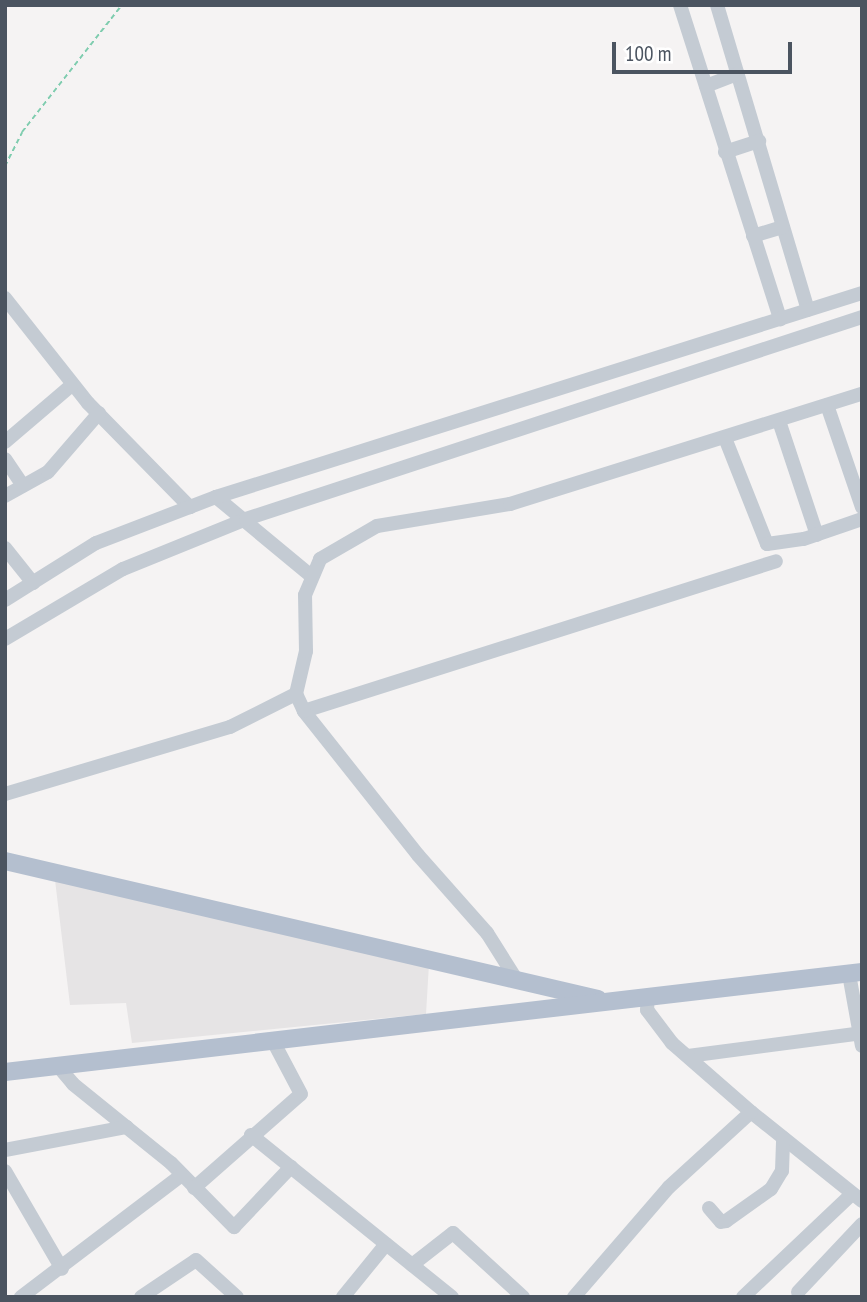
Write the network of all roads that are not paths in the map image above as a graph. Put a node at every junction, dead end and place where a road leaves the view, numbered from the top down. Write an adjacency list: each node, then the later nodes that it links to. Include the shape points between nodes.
1 (681, 5): 4 (street)
2 (717, 5): 3 (street)
3 (738, 74): 4 (street); 5 (street)
4 (706, 86): 6 (street)
5 (759, 141): 6 (street); 7 (street)
6 (725, 152): 8 (street)
7 (783, 227): 8 (street); 11 (street)
8 (753, 236): 13 (street)
9 (862, 293): 11 (street)
10 (5, 298): 17 (street)
11 (812, 309): 13 (street); 14 (street)
12 (862, 317): 14 (street)
13 (782, 318): 15 (street); 16 (street)
14 (822, 330): 15 (street)
15 (790, 341): 18 (street)
16 (637, 364): 18 (street); 28 (street)
17 (73, 384): 21 (street); 24 (street)
18 (642, 389): 31 (street)
19 (862, 394): 20 (street)
20 (827, 405): 22 (street); 29 (street)
21 (99, 414): 26 (street, via 48,472); 30 (street)
22 (779, 421): 23 (street); 33 (street)
23 (726, 438): 33 (street, via 768,544); 36 (street, via 510,504 377,526 320,559)
24 (5, 442)
25 (5, 459): 26 (street)
26 (23, 486): 27 (street)
27 (5, 496)
28 (216, 497): 30 (street); 31 (street)
29 (862, 506)
30 (190, 507): 37 (street, via 96,543)
31 (246, 519): 36 (street); 39 (street, via 123,569)
32 (862, 519): 33 (street)
33 (817, 535)
34 (5, 548): 37 (street)
35 (776, 561): 41 (street)
36 (311, 576): 40 (street, via 305,595 306,650)
37 (33, 583): 38 (street)
38 (5, 600)
39 (5, 639)
40 (296, 694): 41 (street); 42 (street, via 230,727)
41 (304, 711): 45 (street, via 418,855 487,933)
42 (5, 794)
43 (5, 861): 45 (main road)
44 (855, 973): 46 (main road); 48 (street)
45 (516, 979): 47 (main road)
46 (648, 997): 47 (main road); 50 (street, via 647,1010)
47 (608, 1002): 49 (main road)
48 (861, 1037): 50 (street)
49 (273, 1041): 51 (main road); 55 (street, via 302,1094)
50 (688, 1056): 53 (street)
51 (58, 1066): 52 (main road); 54 (street)
52 (5, 1072)
53 (751, 1112): 56 (street); 76 (street, via 669,1187)
54 (127, 1127): 57 (street); 60 (street)
55 (251, 1135): 58 (street); 61 (street)
56 (783, 1138): 62 (street); 63 (street, via 782,1171 771,1189 726,1221 721,1222)
57 (5, 1150)
58 (291, 1167): 61 (street, via 234,1227); 65 (street)
59 (5, 1171): 67 (street)
60 (182, 1175): 61 (street); 67 (street)
61 (194, 1188)
62 (857, 1198): 77 (street)
63 (709, 1208)
64 (862, 1224): 69 (street)
65 (386, 1244): 66 (street); 73 (street)
66 (412, 1265): 74 (street); 75 (street, via 453,1233)
67 (62, 1269): 70 (street)
68 (159, 1292): 71 (street); 72 (street, via 196,1260)
69 (798, 1292)
70 (29, 1295)
71 (141, 1297)
72 (237, 1297)
73 (343, 1297)
74 (452, 1297)
75 (523, 1297)
76 (574, 1297)
77 (743, 1297)

